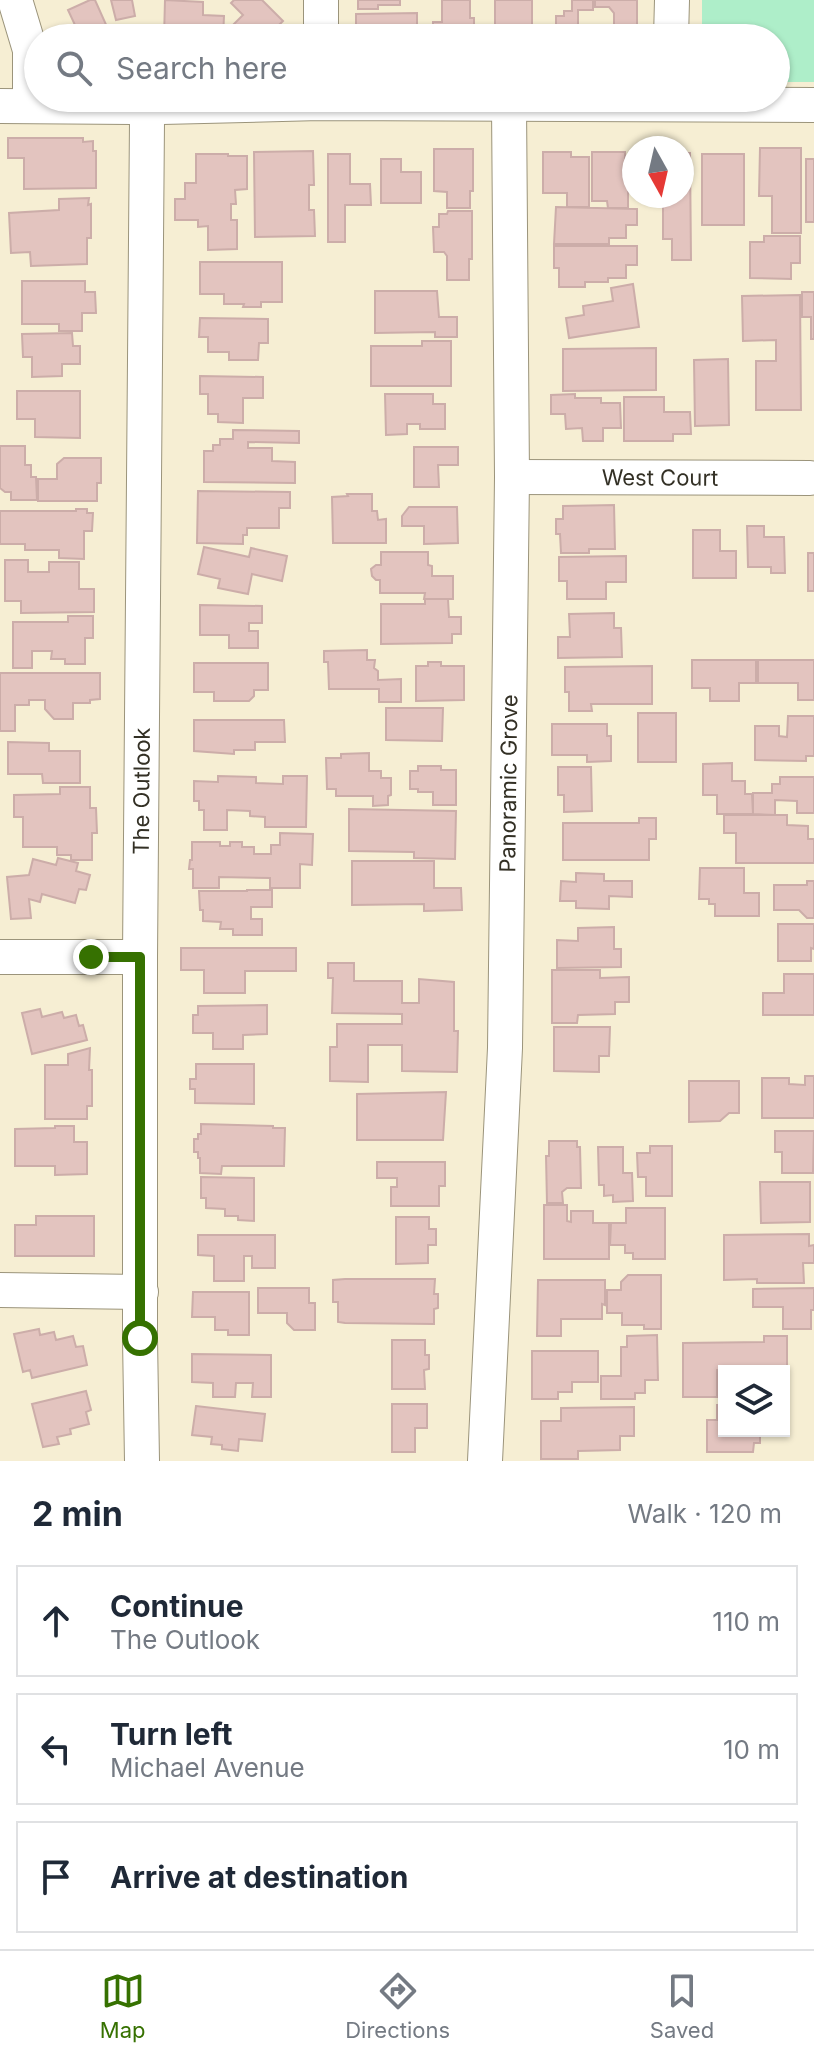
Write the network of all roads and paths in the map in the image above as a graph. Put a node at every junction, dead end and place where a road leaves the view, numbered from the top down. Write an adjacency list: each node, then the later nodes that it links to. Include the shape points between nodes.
1 (15, 0): 6 (street)
2 (321, 0): 4 (street)
3 (672, 0): 5 (street)
4 (321, 24)
5 (671, 24)
6 (24, 30)
7 (24, 72): 10 (street)
8 (790, 104): 9 (street)
9 (814, 105)
10 (15, 106)
11 (147, 112): 16 (street, The Outlook)
12 (509, 112): 13 (street, Panoramic Grove)
13 (512, 477): 14 (street, West Court); 20 (street, Panoramic Grove, via 505,1048)
14 (810, 478)
15 (0, 957): 16 (street)
16 (140, 957): 18 (street, The Outlook)
17 (0, 1290): 18 (street)
18 (141, 1292): 19 (street, The Outlook)
19 (142, 1461)
20 (485, 1461)

